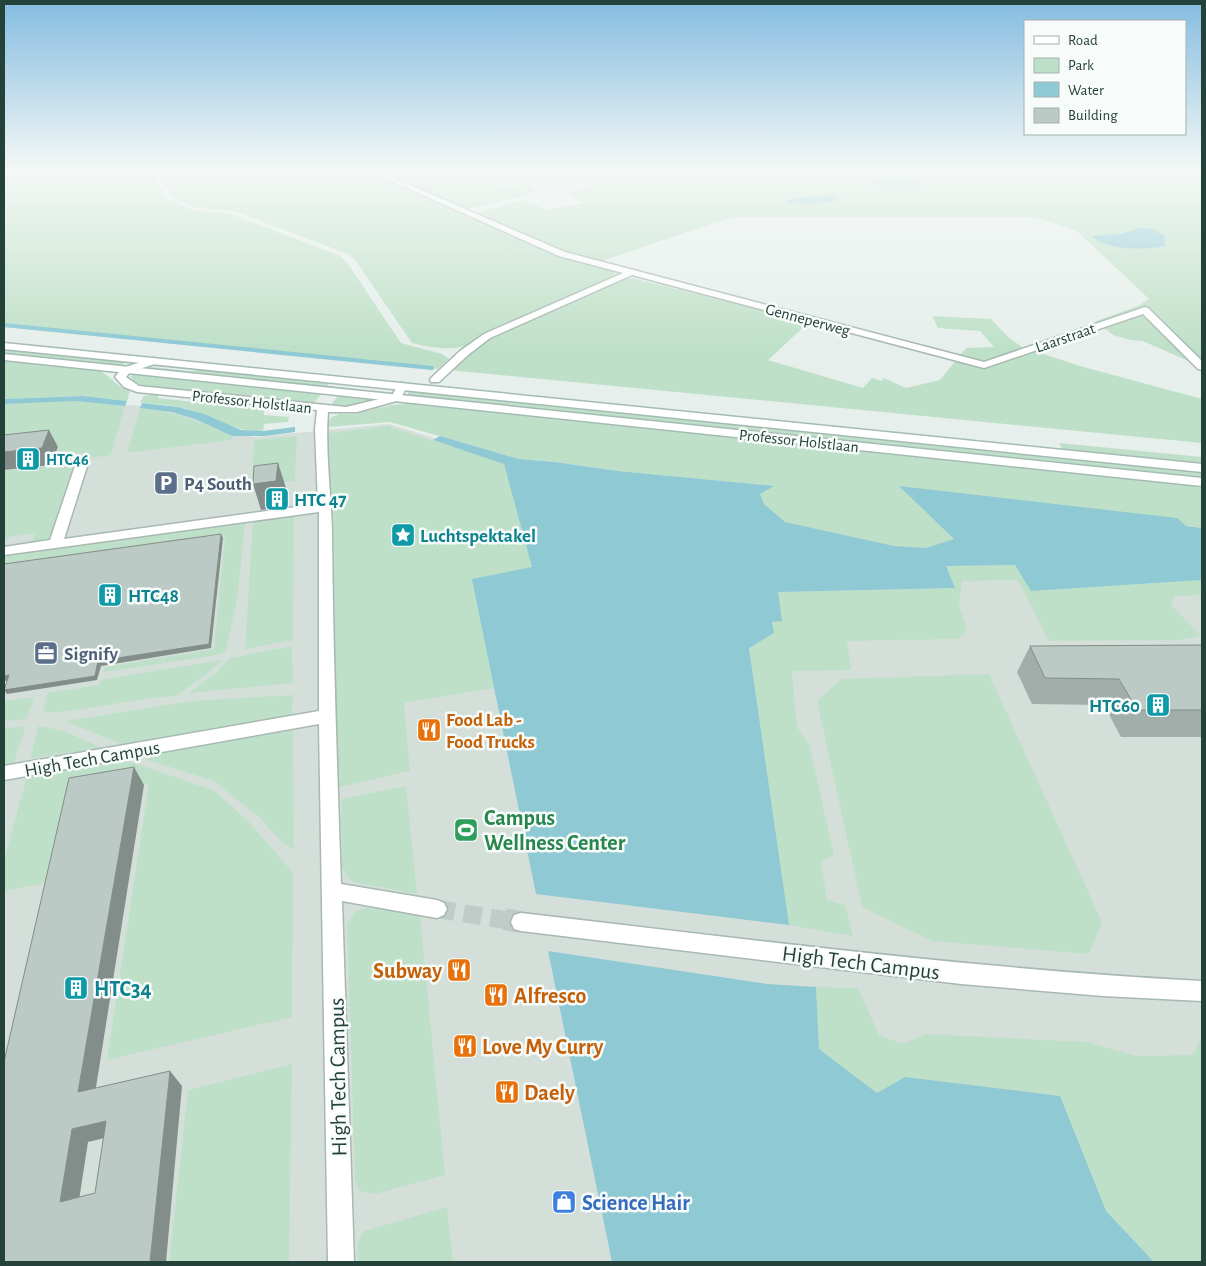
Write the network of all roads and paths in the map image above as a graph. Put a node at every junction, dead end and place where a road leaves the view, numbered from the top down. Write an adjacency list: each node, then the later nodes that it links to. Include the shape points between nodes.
1 (505, 229): 2 (street, Genneperweg, via 562,254)
2 (630, 273): 6 (street, Genneperweg); 9 (street, via 487,336)
3 (4, 346): 5 (street, Professor Holstlaan)
4 (4, 358): 8 (street, Professor Holstlaan)
5 (154, 361): 8 (street, Professor Holstlaan); 10 (street, Professor Holstlaan)
6 (987, 364): 7 (street, Laarstraat, via 1144,310)
7 (1202, 367)
8 (126, 370): 10 (street, Professor Holstlaan); 11 (street, Professor Holstlaan, via 120,377 137,388)
9 (435, 380)
10 (399, 392): 11 (street, Professor Holstlaan, via 357,409); 13 (street, Professor Holstlaan); 14 (street, Professor Holstlaan)
11 (323, 409): 15 (street, High Tech Campus)
12 (83, 460): 16 (street)
13 (1202, 468)
14 (1202, 482)
15 (325, 507): 16 (street); 18 (street, High Tech Campus)
16 (56, 544): 17 (street)
17 (4, 551)
18 (328, 716): 19 (street, High Tech Campus); 20 (street, High Tech Campus)
19 (4, 773)
20 (332, 891): 21 (street); 24 (street, High Tech Campus)
21 (438, 909)
22 (521, 922): 23 (street, High Tech Campus, via 961,974)
23 (1202, 992)
24 (341, 1262)

